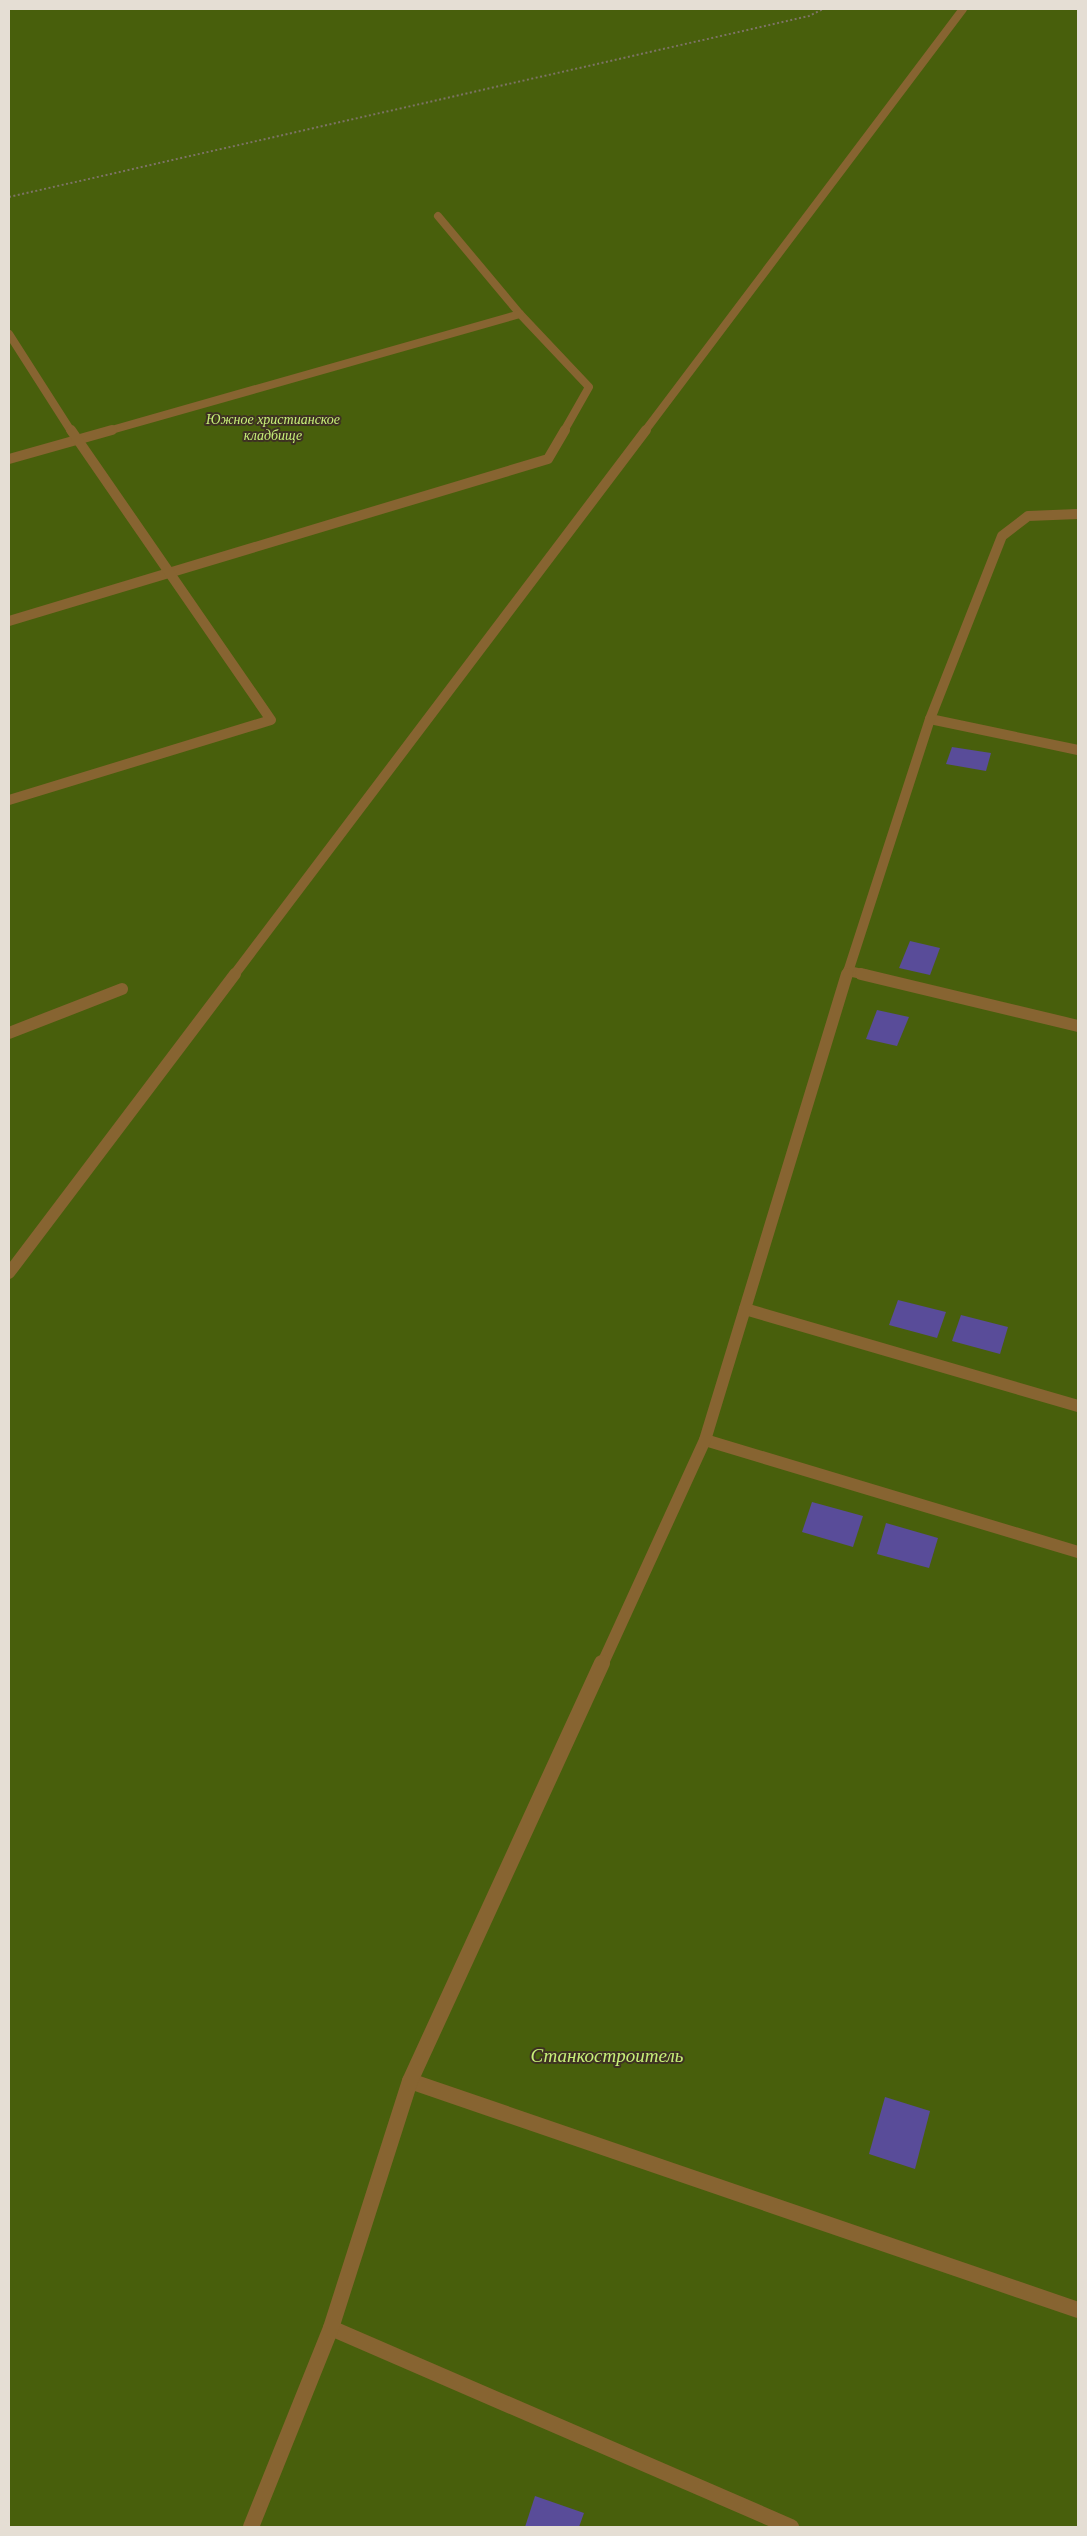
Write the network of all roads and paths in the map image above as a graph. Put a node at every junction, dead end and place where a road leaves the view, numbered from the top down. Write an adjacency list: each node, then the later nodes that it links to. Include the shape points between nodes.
1 (824, 9): 3 (path, via 809,16)
2 (963, 9): 19 (lane)
3 (9, 197)
4 (438, 216): 5 (lane)
5 (520, 314): 7 (lane); 10 (lane, via 589,387 548,460)
6 (9, 334): 7 (lane)
7 (78, 440): 8 (lane); 10 (lane)
8 (9, 459)
9 (1078, 514): 12 (lane, via 1028,516 1002,536)
10 (170, 572): 11 (lane); 14 (lane, via 271,720)
11 (9, 621)
12 (930, 719): 13 (lane); 15 (lane)
13 (1078, 750)
14 (9, 800)
15 (848, 971): 17 (lane); 20 (lane)
16 (122, 989): 18 (lane)
17 (1078, 1026)
18 (9, 1033)
19 (9, 1273)
20 (745, 1309): 21 (lane); 22 (lane)
21 (1078, 1406)
22 (705, 1440): 23 (lane); 24 (lane)
23 (1078, 1552)
24 (410, 2081): 25 (lane); 26 (lane)
25 (1078, 2310)
26 (330, 2328): 27 (lane); 28 (lane)
27 (251, 2527)
28 (791, 2527)

